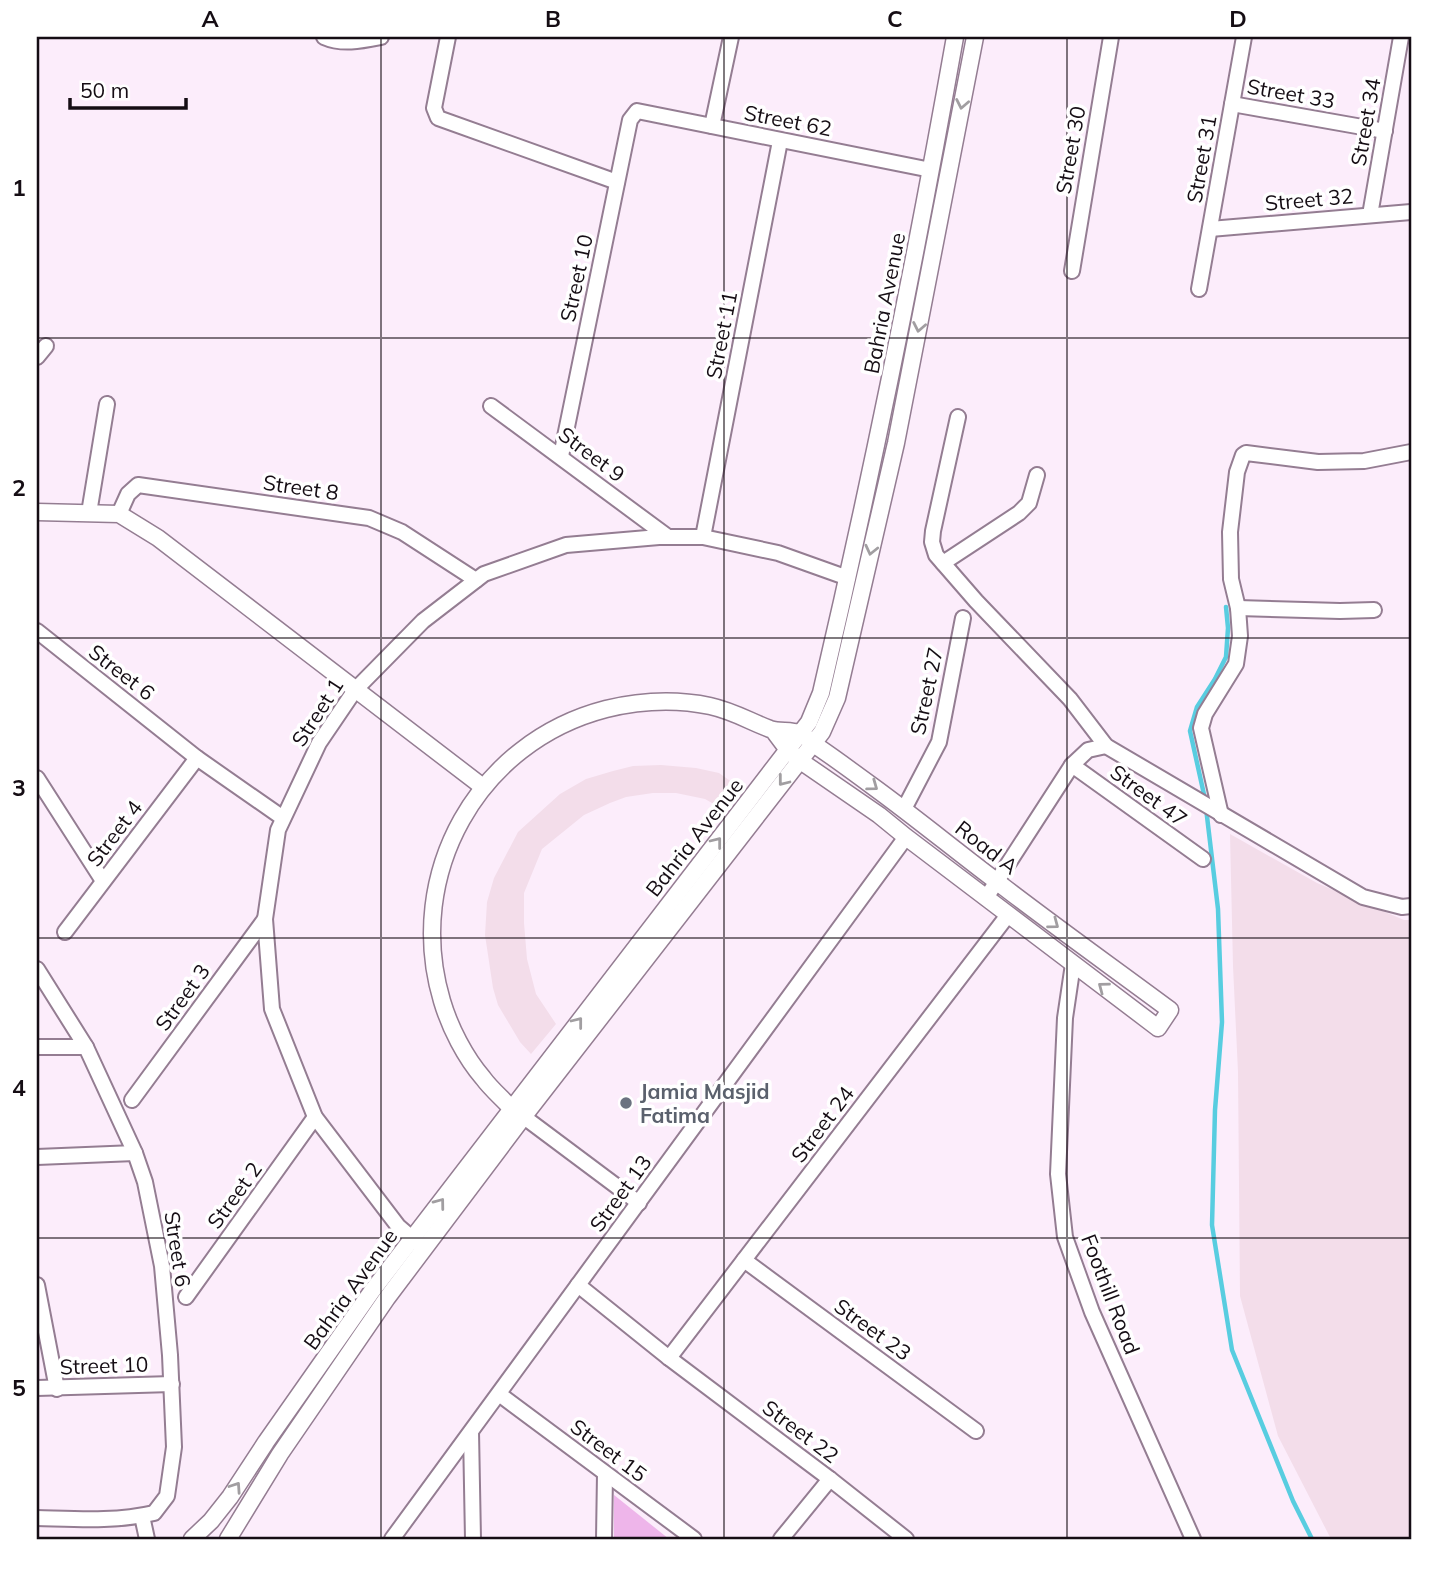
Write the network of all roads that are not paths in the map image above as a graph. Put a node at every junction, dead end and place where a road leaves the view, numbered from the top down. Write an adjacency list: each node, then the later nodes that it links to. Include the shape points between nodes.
1 (324, 37): 2 (street, via 357,42)
2 (381, 37)
3 (448, 37): 16 (street, via 434,108 438,118)
4 (731, 37): 12 (street)
5 (952, 37): 15 (street, Bahria Avenue)
6 (975, 37): 42 (street, Bahria Avenue, one-way to 42, via 896,443 837,698 822,732)
7 (1111, 37): 20 (street, Street 30)
8 (1244, 37): 10 (street, Street 31)
9 (1401, 37): 13 (street, Street 34)
10 (1232, 104): 13 (street, Street 33); 19 (street, Street 31)
11 (637, 111): 12 (street, Street 62); 16 (street, Street 10, via 630,120)
12 (712, 126): 14 (street, Street 62)
13 (1385, 131): 18 (street, Street 34)
14 (780, 141): 15 (street, Street 62); 32 (street, Street 11)
15 (931, 170): 34 (street, Bahria Avenue)
16 (617, 182): 26 (street, Street 10)
17 (1411, 212): 18 (street, Street 32)
18 (1370, 215): 19 (street, Street 32)
19 (1210, 229): 21 (street, Street 31)
20 (1072, 271)
21 (1199, 289)
22 (107, 404): 29 (street)
23 (491, 406): 26 (street, Street 9)
24 (958, 417): 33 (street, via 933,531 936,555)
25 (1411, 453): 36 (street, via 1318,462 1243,455 1230,531 1231,579)
26 (561, 456): 31 (street, Street 9)
27 (1037, 475): 33 (street, via 1028,503 1019,513)
28 (37, 512): 29 (street)
29 (89, 513): 30 (street)
30 (120, 514): 35 (street, Street 8, via 128,494 138,485 369,518 402,532); 40 (street, via 158,538)
31 (668, 537): 32 (street, Street 1); 35 (street, Street 1, via 566,545)
32 (703, 537): 34 (street, Street 1, via 778,553)
33 (943, 563): 43 (street, via 1070,699)
34 (848, 578): 42 (street, Bahria Avenue)
35 (476, 580): 40 (street, Street 1, via 423,621)
36 (1238, 608): 37 (street); 50 (street, via 1236,664 1201,728)
37 (1374, 610)
38 (963, 618): 49 (street, Street 27, via 939,743)
39 (37, 631): 45 (street, Street 6)
40 (355, 690): 48 (street); 51 (street, Street 1, via 319,743)
41 (773, 730): 42 (street, Road A); 44 (street, Road A); 48 (street, Road A, via 708,706 667,701 625,704 584,715 546,733 512,757)
42 (807, 739): 44 (street, Bahria Avenue); 49 (street, Road A, one-way to 49)
43 (1106, 746): 46 (street, via 1088,750); 50 (street)
44 (794, 755): 52 (street, Road A); 66 (street, Bahria Avenue)
45 (197, 758): 51 (street, Street 6); 54 (street, Street 4)
46 (1072, 765): 53 (street, Street 47); 55 (street)
47 (37, 778): 54 (street)
48 (483, 787): 66 (street, Road A, via 458,825 441,868 432,912 433,958 442,1002 460,1044 483,1078)
49 (904, 809): 55 (street, Road A)
50 (1218, 813): 57 (street, via 1363,897)
51 (283, 818): 59 (street, Street 1)
52 (906, 838): 56 (street, Road A); 70 (street, Street 13)
53 (1203, 859)
54 (103, 881): 60 (street, Street 4)
55 (997, 882): 56 (street); 61 (street, Road A, one-way to 61, via 1170,1010 1158,1028)
56 (986, 898): 58 (street, Road A)
57 (1411, 906)
58 (1008, 915): 61 (street, Road A); 72 (street, Street 24)
59 (265, 919): 65 (street, Street 3); 67 (street, Street 1, via 272,1009)
60 (65, 932)
61 (1073, 964): 96 (street, Foothill Road, via 1065,1018 1058,1174 1065,1237 1092,1312)
62 (37, 969): 64 (street, Street 6)
63 (37, 1047): 64 (street)
64 (86, 1047): 68 (street, Street 6)
65 (132, 1100)
66 (518, 1112): 70 (street); 71 (street, Bahria Avenue)
67 (315, 1117): 71 (street, Street 1, via 398,1226); 75 (street, Street 2)
68 (135, 1153): 69 (street); 77 (street, Street 6, via 162,1266)
69 (37, 1157)
70 (639, 1203): 74 (street, Street 13)
71 (418, 1243): 88 (street, Bahria Avenue, one-way to 71, via 230,1497 372,1291); 89 (street, Bahria Avenue, via 387,1298)
72 (744, 1260): 76 (street, Street 24); 81 (street, Street 23)
73 (37, 1285): 79 (street)
74 (578, 1285): 76 (street, Street 22); 80 (street, Street 13)
75 (186, 1297)
76 (669, 1358): 84 (street, Street 22)
77 (172, 1384): 79 (street, Street 10); 85 (street, Street 6, via 174,1447 167,1496 154,1513)
78 (37, 1388): 79 (street, Street 10)
79 (57, 1388)
80 (499, 1394): 82 (street, Street 13); 83 (street, Street 15)
81 (976, 1431)
82 (471, 1432): 90 (street, Street 13); 91 (street)
83 (606, 1474): 92 (street); 93 (street, Street 15)
84 (830, 1479): 94 (street); 95 (street, Street 22)
85 (142, 1516): 86 (street); 87 (street)
86 (37, 1518)
87 (147, 1539)
88 (192, 1539)
89 (228, 1539)
90 (392, 1539)
91 (472, 1539)
92 (604, 1539)
93 (694, 1539)
94 (781, 1539)
95 (906, 1539)
96 (1193, 1539)

